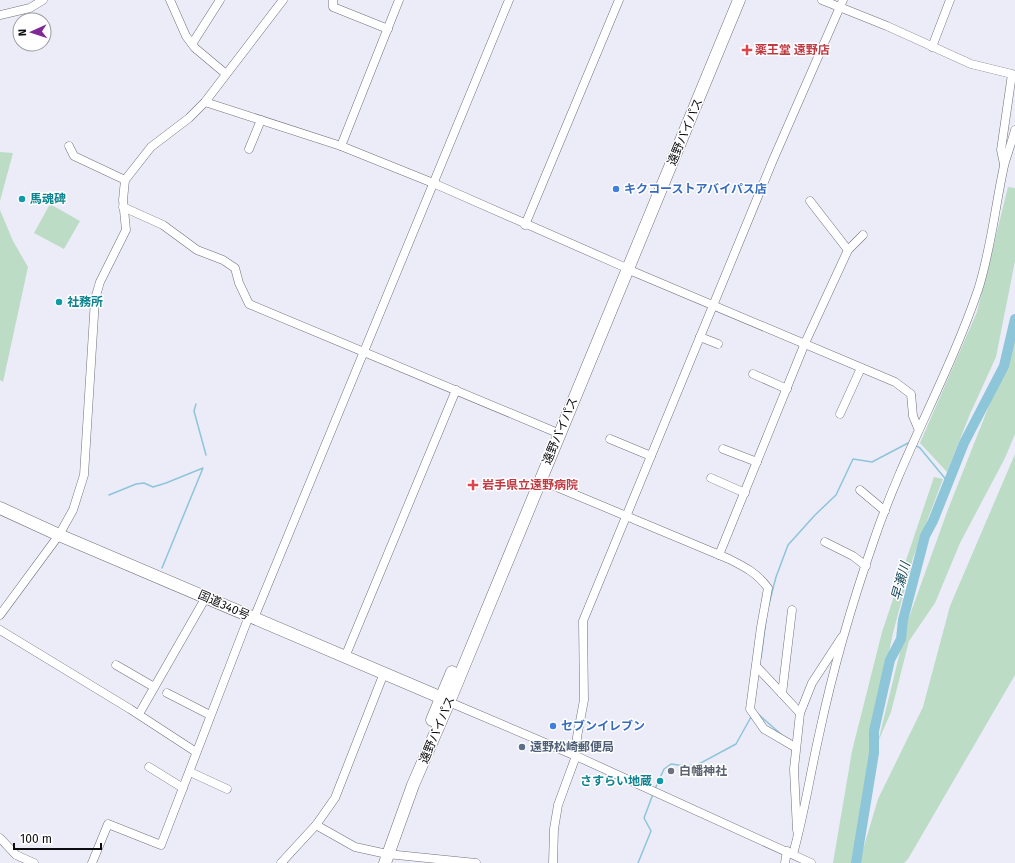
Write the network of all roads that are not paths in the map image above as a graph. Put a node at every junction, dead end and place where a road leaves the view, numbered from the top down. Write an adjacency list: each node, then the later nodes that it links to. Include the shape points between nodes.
1 (43, 0): 14 (street, via 30,8)
2 (170, 0): 16 (street)
3 (220, 0): 16 (street)
4 (283, 0): 18 (street)
5 (333, 0): 15 (street, via 333,7)
6 (399, 0): 15 (street)
7 (509, 0): 27 (street)
8 (619, 0): 30 (street)
9 (732, 0): 33 (highway, 遠野バイパス)
10 (739, 0): 33 (highway, 遠野バイパス)
11 (822, 0): 13 (street)
12 (950, 0): 17 (street)
13 (841, 3): 17 (street); 34 (street)
14 (0, 15)
15 (388, 29): 23 (street)
16 (192, 44): 18 (street)
17 (932, 47): 25 (street, via 971,64 1012,74 1001,150)
18 (226, 74): 19 (street)
19 (205, 102): 20 (street); 26 (street, via 189,118 151,147)
20 (261, 120): 23 (street); 24 (street)
21 (1015, 130): 25 (street)
22 (69, 146): 26 (street, via 74,156)
23 (342, 146): 27 (street)
24 (249, 149)
25 (1004, 165): 44 (street, via 978,288 962,334)
26 (125, 180): 29 (street)
27 (433, 183): 30 (street); 38 (street)
28 (810, 201): 32 (street)
29 (123, 207): 38 (street, via 163,225 197,250 223,260 235,268 249,304); 57 (street, via 126,230 100,282 95,299 84,475 73,510)
30 (525, 225): 33 (street)
31 (863, 235): 32 (street)
32 (848, 250): 36 (street)
33 (624, 267): 34 (street); 45 (highway, 遠野バイパス); 51 (highway, 遠野バイパス)
34 (714, 306): 35 (street); 36 (street)
35 (700, 337): 37 (street); 48 (street)
36 (805, 343): 39 (street); 41 (street)
37 (718, 344)
38 (363, 351): 42 (street); 64 (street)
39 (861, 368): 43 (street); 44 (street, via 895,382 911,394)
40 (753, 374): 41 (street)
41 (787, 389): 49 (street)
42 (456, 390): 45 (street); 67 (street)
43 (840, 414)
44 (918, 428): 55 (street)
45 (553, 431): 74 (highway, 遠野バイパス)
46 (610, 439): 48 (street)
47 (723, 450): 49 (street)
48 (651, 456): 56 (street)
49 (757, 462): 53 (street)
50 (711, 478): 53 (street)
51 (540, 480): 56 (street); 74 (highway, 遠野バイパス)
52 (860, 490): 55 (street)
53 (744, 493): 59 (street)
54 (0, 508): 57 (highway, 国道340号)
55 (885, 511): 60 (street)
56 (626, 515): 59 (street); 80 (street, via 583,621 584,700)
57 (59, 535): 61 (highway, 国道340号); 63 (street)
58 (826, 542): 60 (street)
59 (719, 555): 69 (street, via 750,569 768,588)
60 (866, 566): 66 (street)
61 (206, 597): 64 (highway, 国道340号); 71 (street)
62 (792, 610): 73 (street)
63 (0, 615)
64 (251, 617): 67 (highway, 国道340号); 77 (street)
65 (0, 630): 76 (street)
66 (846, 630): 75 (street, via 812,683); 86 (street, via 819,735)
67 (346, 657): 70 (highway, 国道340号)
68 (116, 664): 71 (street)
69 (756, 666): 73 (street); 78 (street, via 750,709 764,729)
70 (384, 673): 74 (highway, 国道340号); 85 (street, via 335,798)
71 (154, 687): 76 (street)
72 (167, 692): 77 (street)
73 (782, 694): 75 (street)
74 (445, 700): 80 (street); 89 (highway, 遠野バイパス, via 396,809)
75 (800, 713): 78 (street)
76 (138, 714): 79 (street)
77 (210, 715): 79 (street)
78 (795, 747): 86 (street)
79 (196, 752): 82 (street)
80 (576, 756): 88 (street); 94 (street, via 558,805)
81 (149, 767): 83 (street)
82 (190, 772): 83 (street); 84 (street)
83 (183, 788): 91 (street, via 161,845 108,824)
84 (226, 789)
85 (316, 825): 89 (street, via 355,847); 92 (street)
86 (798, 837): 88 (street)
87 (0, 838): 90 (street, via 16,855)
88 (793, 854): 95 (street); 96 (street)
89 (383, 858): 93 (street)
90 (34, 863)
91 (92, 863)
92 (281, 863)
93 (476, 863)
94 (553, 863)
95 (785, 863)
96 (811, 863)

